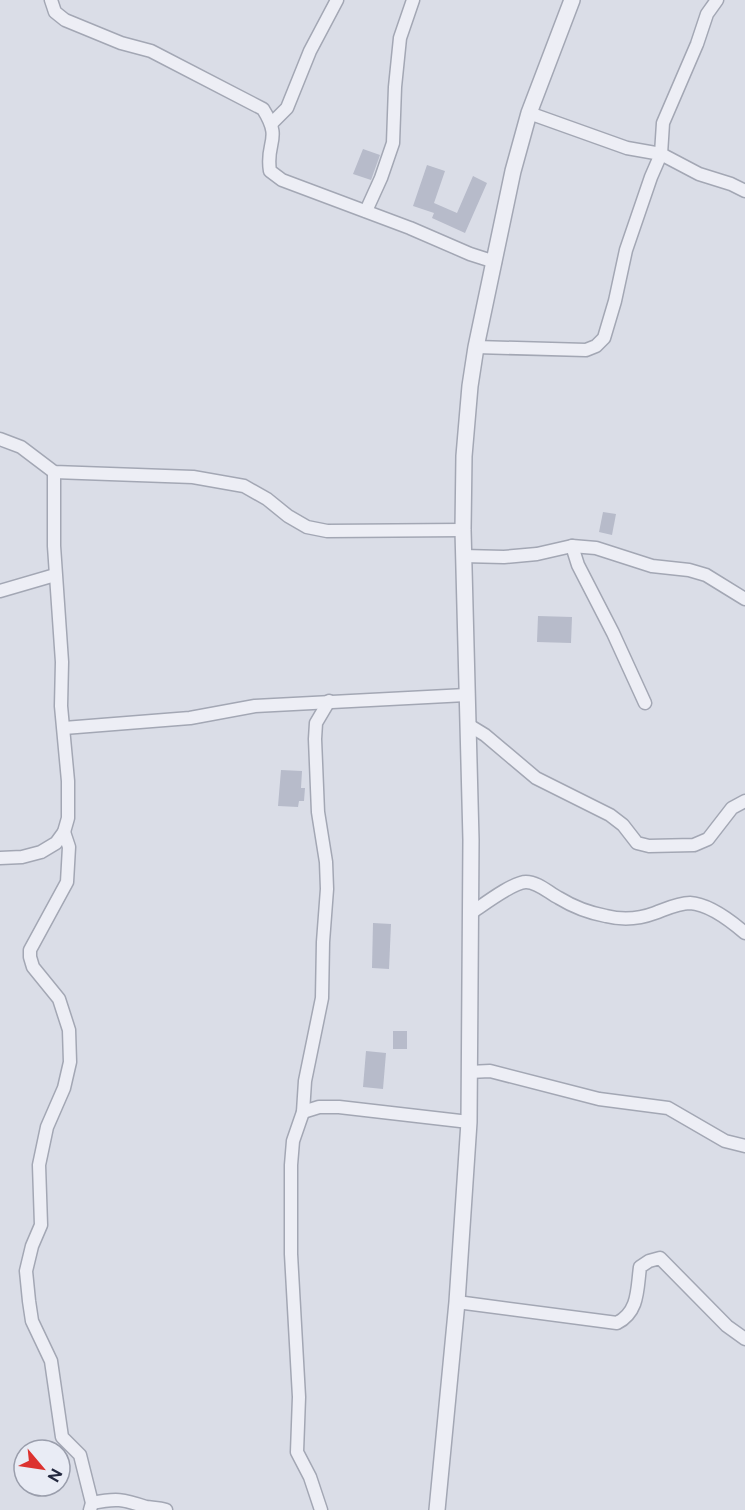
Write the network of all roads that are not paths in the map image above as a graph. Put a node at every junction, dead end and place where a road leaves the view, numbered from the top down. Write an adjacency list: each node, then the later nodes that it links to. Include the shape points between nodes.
1 (51, 0): 7 (street, via 55,12 65,20 152,51 263,109)
2 (338, 0): 7 (street, via 310,51 287,108)
3 (413, 0): 10 (street, via 400,38 393,143)
4 (572, 0): 6 (street)
5 (717, 0): 8 (street, via 707,14 663,123)
6 (529, 112): 8 (street, via 627,148); 11 (street)
7 (272, 123): 10 (street, via 270,171 282,180)
8 (661, 154): 9 (street, via 699,174); 12 (street, via 626,250 604,338 586,350)
9 (744, 188)
10 (366, 211): 11 (street)
11 (495, 262): 12 (street)
12 (476, 347): 15 (street, via 464,456)
13 (0, 439): 14 (street, via 21,447)
14 (54, 472): 15 (street, via 193,477 244,486 307,527 327,531); 18 (street)
15 (462, 530): 17 (street)
16 (572, 546): 17 (street, via 519,556); 20 (street, via 596,548 652,566 706,575); 23 (street)
17 (463, 556): 21 (street)
18 (55, 575): 19 (street); 25 (street)
19 (0, 591)
20 (745, 599)
21 (466, 695): 22 (street); 24 (street)
22 (329, 701): 25 (street); 32 (street, via 316,723 315,739 327,889 322,998 305,1081)
23 (645, 703)
24 (467, 724): 26 (street, via 536,778 610,815 637,843 694,845 708,839 732,808); 29 (street)
25 (64, 728): 27 (street, via 68,781)
26 (745, 801)
27 (64, 832): 28 (street, via 56,843 41,852); 37 (street, via 69,847 67,882 30,950 30,957 33,967 59,999 69,1030 70,1062 64,1088 47,1127 39,1165 41,1225 26,1271 33,1321 51,1361 62,1437 80,1455)
28 (0, 858)
29 (471, 913): 30 (street, via 526,882 602,916 621,920 688,903 701,905); 31 (street)
30 (745, 933)
31 (469, 1072): 33 (street); 34 (street, via 490,1071 599,1098 668,1108 725,1141)
32 (303, 1112): 33 (street, via 339,1107); 39 (street, via 293,1141 291,1165 291,1254 299,1397 297,1452)
33 (469, 1122): 35 (street)
34 (745, 1146)
35 (458, 1302): 36 (street, via 617,1323 634,1309 640,1268 660,1258); 40 (street)
36 (745, 1340)
37 (91, 1507): 38 (street, via 111,1499)
38 (166, 1510)
39 (321, 1510)
40 (437, 1510)

